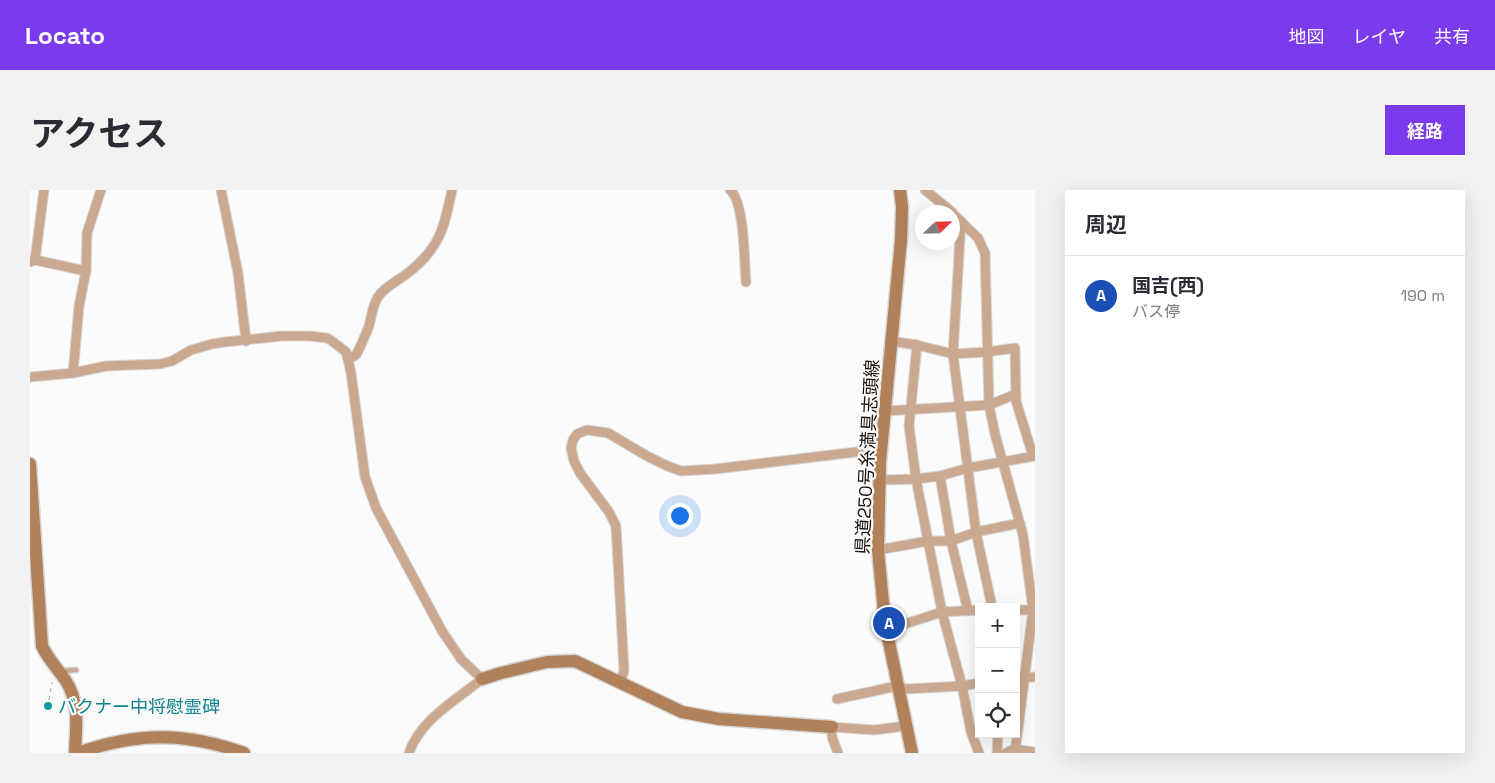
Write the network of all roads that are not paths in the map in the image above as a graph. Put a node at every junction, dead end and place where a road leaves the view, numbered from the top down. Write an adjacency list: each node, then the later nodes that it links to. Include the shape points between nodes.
1 (44, 190): 10 (street)
2 (101, 190): 11 (street, via 87,233)
3 (220, 190): 13 (street, via 238,273)
4 (452, 190): 18 (street, via 437,243 424,260 384,289 377,298 356,355)
5 (730, 190): 12 (street, via 740,208)
6 (900, 190): 14 (street, 県道250号糸満具志頭線, via 901,235)
7 (925, 190): 8 (street)
8 (943, 205)
9 (961, 221): 16 (street, via 978,238 985,253); 17 (street)
10 (33, 261): 11 (street)
11 (86, 271): 19 (street, via 79,306)
12 (746, 282)
13 (246, 341): 18 (street, via 282,336 319,336 340,346); 19 (street, via 202,346 160,364 106,366)
14 (890, 341): 15 (street); 25 (street, 県道250号糸満具志頭線)
15 (918, 345): 17 (street); 24 (street)
16 (987, 352): 17 (street); 21 (street, via 1015,348); 22 (street)
17 (953, 354): 23 (street)
18 (348, 359): 50 (street, via 365,477 376,508 442,631 461,659)
19 (73, 373): 20 (street)
20 (30, 377)
21 (1016, 394): 22 (street); 27 (street)
22 (989, 405): 23 (street); 28 (street)
23 (960, 407): 24 (street); 30 (street)
24 (910, 410): 25 (street); 33 (street)
25 (885, 411): 26 (street, 県道250号糸満具志頭線)
26 (881, 449): 32 (street, 県道250号糸満具志頭線); 51 (street, via 681,471 608,433 587,430 578,434 572,440 574,461 616,526 624,670)
27 (1034, 456): 28 (street)
28 (1003, 461): 30 (street); 34 (street)
29 (30, 464): 47 (street, via 42,646)
30 (968, 468): 31 (street); 35 (street)
31 (940, 476): 33 (street); 36 (street)
32 (880, 480): 33 (street); 38 (street, 県道250号糸満具志頭線)
33 (916, 480): 37 (street)
34 (1020, 523): 35 (street); 42 (street)
35 (976, 532): 36 (street); 39 (street)
36 (951, 541): 37 (street); 43 (street)
37 (928, 542): 38 (street); 44 (street)
38 (878, 550): 45 (street, 県道250号糸満具志頭線)
39 (991, 603)
40 (975, 610): 43 (street)
41 (1020, 610): 42 (street)
42 (1034, 610): 48 (street)
43 (968, 611): 44 (street)
44 (942, 612): 45 (street); 54 (street)
45 (886, 630): 53 (street, 県道250号糸満具志頭線)
46 (76, 670): 47 (lane)
47 (56, 675): 62 (street, via 67,683 75,703)
48 (1020, 677): 49 (street)
49 (1035, 677)
50 (482, 679): 51 (street, via 566,660); 64 (street, via 432,720 417,736)
51 (621, 682): 58 (street, via 682,712 703,717)
52 (975, 684): 54 (street)
53 (898, 686): 54 (street); 56 (street); 57 (street, 県道250号糸満具志頭線)
54 (962, 686): 67 (street, via 971,732)
55 (1018, 693): 60 (street)
56 (837, 699)
57 (906, 726): 58 (street, via 874,730); 66 (street, 県道250号糸満具志頭線)
58 (832, 727): 65 (street)
59 (998, 738): 68 (street)
60 (1012, 752): 61 (street)
61 (1035, 752)
62 (76, 753): 63 (street, via 142,737 195,739)
63 (244, 753)
64 (409, 753)
65 (838, 753)
66 (912, 753)
67 (979, 753)
68 (997, 753)

